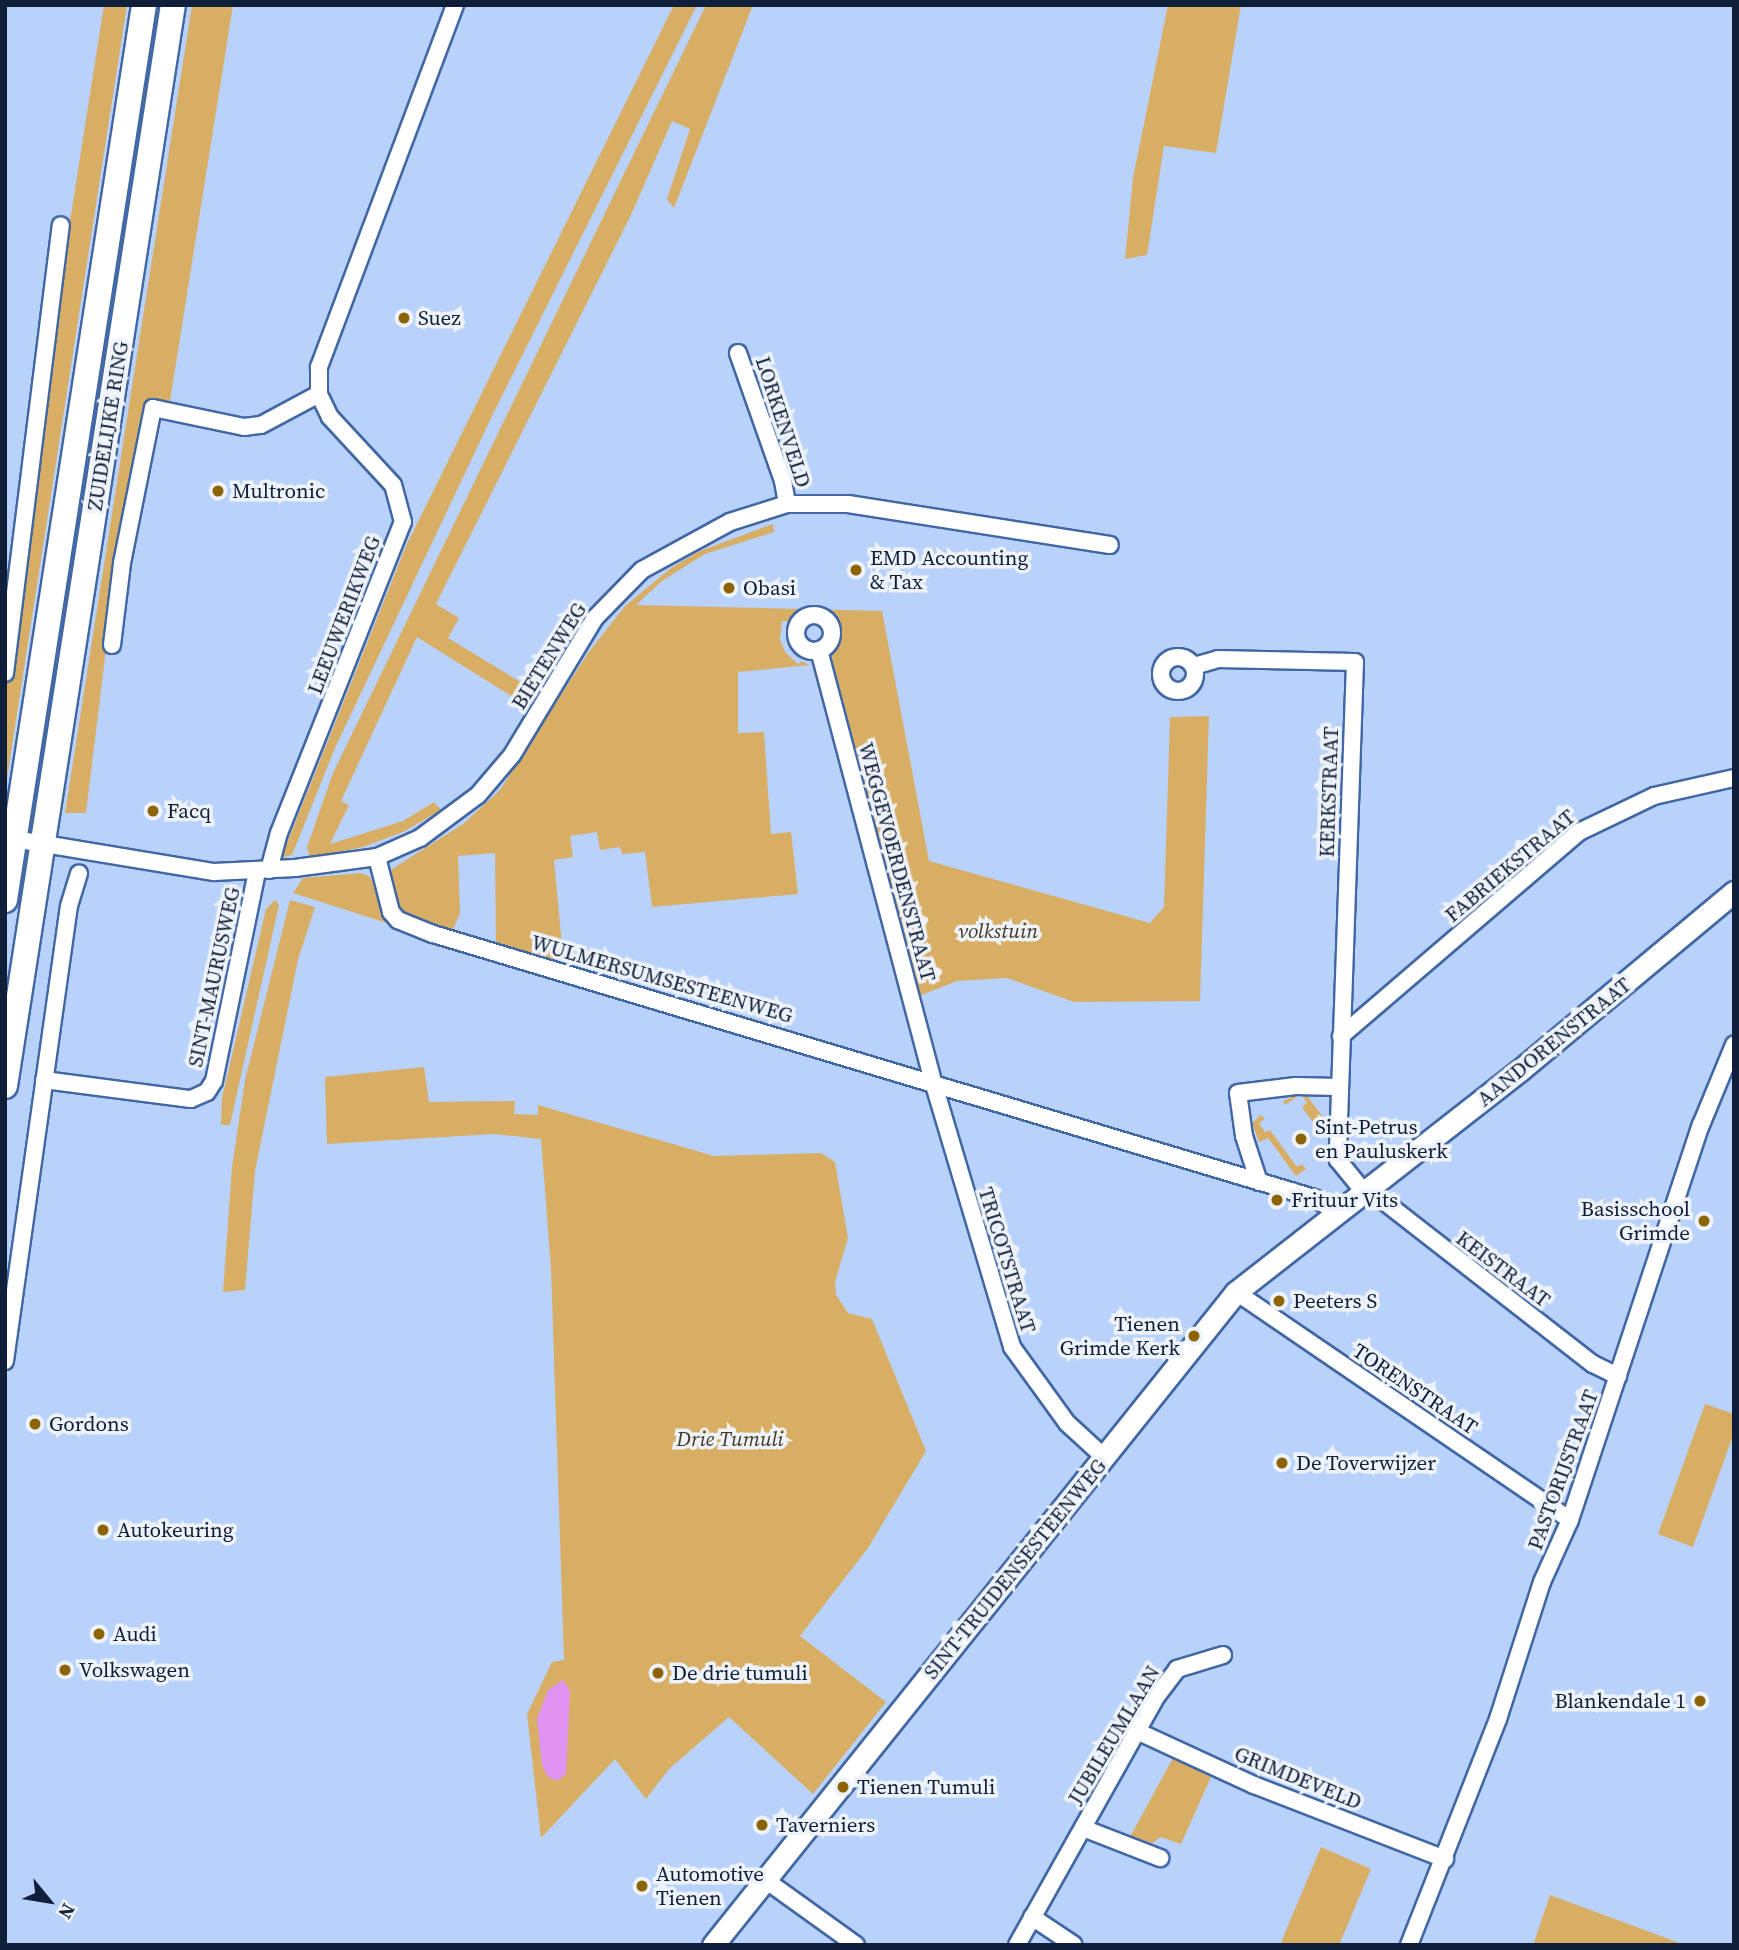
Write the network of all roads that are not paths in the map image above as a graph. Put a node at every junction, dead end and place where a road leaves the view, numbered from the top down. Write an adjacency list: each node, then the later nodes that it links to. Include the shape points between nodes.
1 (144, 5): 15 (highway, ZUIDELIJKE RING)
2 (173, 5): 16 (highway, ZUIDELIJKE RING)
3 (455, 5): 6 (street, via 319,368)
4 (61, 225): 9 (street)
5 (738, 353): 7 (street, LORKENVELD)
6 (319, 394): 10 (street, via 261,425 244,427 153,408 122,563); 18 (street, LEEUWERIKWEG, via 330,418 393,485 403,523)
7 (787, 504): 8 (street, BIETENWEG, via 848,505); 17 (street, BIETENWEG, via 730,522 642,570 595,618 512,755 478,795 419,838)
8 (1110, 545)
9 (12, 583): 13 (street)
10 (112, 645)
11 (819, 650): 25 (street, WEGGEVOERDENSTRAAT)
12 (1194, 666): 22 (street, KERKSTRAAT, via 1219,659 1355,662)
13 (5, 673)
14 (1734, 778): 22 (street, FABRIEKSTRAAT, via 1654,796 1579,832)
15 (10, 839): 16 (street); 21 (highway, ZUIDELIJKE RING)
16 (43, 847): 18 (street, via 187,870); 26 (highway, ZUIDELIJKE RING)
17 (377, 857): 18 (street); 25 (street, WULMERSUMSESTEENWEG, via 391,912 411,926)
18 (263, 871): 24 (street, SINT-MAURUSWEG, via 214,1081 207,1092 191,1099)
19 (79, 873): 24 (street, via 69,906)
20 (1734, 892): 29 (main road, AANDORENSTRAAT)
21 (5, 900)
22 (1341, 1036): 27 (street, KERKSTRAAT)
23 (1734, 1045): 33 (street, PASTORIJSTRAAT, via 1701,1125)
24 (44, 1080): 32 (street)
25 (934, 1085): 28 (street, WULMERSUMSESTEENWEG); 34 (street, TRICOTSTRAAT, via 1012,1347 1066,1423)
26 (5, 1086)
27 (1338, 1087): 28 (street, via 1296,1086 1238,1093 1244,1136); 29 (street, KERKSTRAAT, via 1338,1160)
28 (1259, 1182): 30 (street, WULMERSUMSESTEENWEG, via 1314,1198)
29 (1366, 1191): 30 (main road, AANDORENSTRAAT); 33 (street, KEISTRAAT, via 1593,1364)
30 (1336, 1212): 31 (main road, SINT-TRUIDENSESTEENWEG)
31 (1236, 1292): 34 (main road, SINT-TRUIDENSESTEENWEG); 35 (street, TORENSTRAAT)
32 (5, 1361)
33 (1618, 1376): 35 (street, PASTORIJSTRAAT)
34 (1105, 1458): 41 (main road, SINT-TRUIDENSESTEENWEG)
35 (1570, 1520): 40 (street, PASTORIJSTRAAT, via 1542,1582)
36 (1223, 1655): 37 (street, JUBILEUMLAAN, via 1177,1669)
37 (1137, 1731): 38 (street, JUBILEUMLAAN); 40 (street, GRIMDEVELD, via 1254,1785)
38 (1083, 1828): 39 (street, JUBILEUMLAAN); 42 (street, JUBILEUMLAAN)
39 (1160, 1858)
40 (1445, 1860): 47 (street, PASTORIJSTRAAT)
41 (764, 1879): 43 (main road, SINT-TRUIDENSESTEENWEG); 44 (street)
42 (1032, 1917): 45 (street, JUBILEUMLAAN); 46 (street)
43 (713, 1945)
44 (856, 1945)
45 (1017, 1945)
46 (1074, 1945)
47 (1409, 1945)

